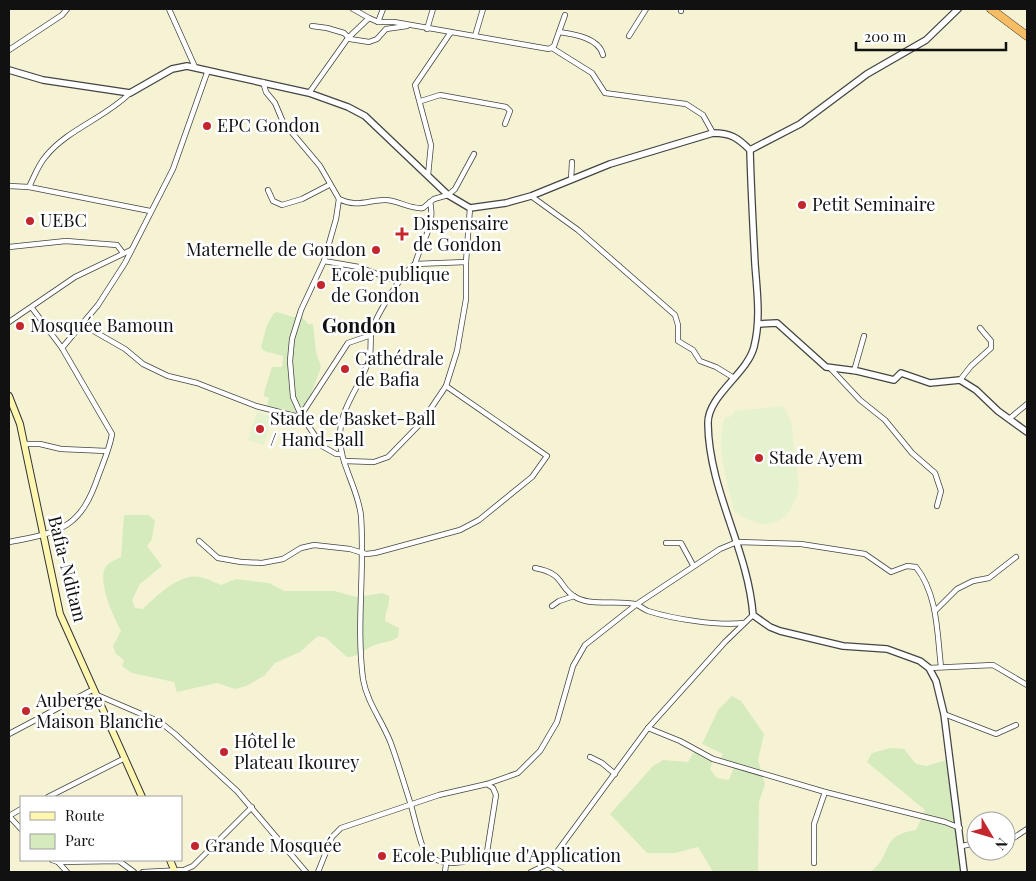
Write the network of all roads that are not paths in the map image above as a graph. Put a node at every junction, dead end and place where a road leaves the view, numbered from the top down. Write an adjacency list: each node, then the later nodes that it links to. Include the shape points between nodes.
1 (67, 9): 23 (street)
2 (169, 9): 25 (street)
3 (353, 9): 11 (street)
4 (383, 9): 12 (street)
5 (433, 9): 15 (street)
6 (483, 9): 18 (street)
7 (646, 9): 19 (street)
8 (958, 9): 34 (street, via 926,40 867,74 800,124)
9 (991, 9): 20 (highway)
10 (565, 15): 17 (street)
11 (369, 18): 12 (street); 21 (street)
12 (378, 22): 14 (street)
13 (312, 26): 21 (street, via 344,34)
14 (407, 26): 15 (street); 21 (street, via 386,29 369,42)
15 (427, 29): 16 (street)
16 (450, 32): 18 (street); 31 (street, via 416,81 415,89)
17 (559, 32): 22 (street); 24 (street, via 587,39 602,50)
18 (476, 36): 22 (street)
19 (629, 36)
20 (1027, 36)
21 (348, 38): 30 (street)
22 (552, 48): 33 (street, via 592,73 605,93 686,104 703,115)
23 (9, 50)
24 (603, 55)
25 (195, 66): 27 (street); 29 (street, via 172,69)
26 (9, 70): 29 (street, via 43,80)
27 (208, 70): 28 (street); 48 (street, via 173,168)
28 (263, 82): 30 (street); 39 (street, via 281,119 320,166)
29 (130, 93): 41 (street, via 117,106 56,146 41,162)
30 (309, 93): 37 (street, via 348,106 365,116)
31 (421, 101): 32 (street, via 440,95 506,107 510,111); 37 (street, via 432,145)
32 (505, 124)
33 (713, 133): 34 (street, via 732,135); 38 (street, via 610,164)
34 (750, 150): 58 (street)
35 (474, 154): 43 (street, via 458,184)
36 (572, 162): 38 (street)
37 (428, 175): 43 (street)
38 (571, 180): 44 (street)
39 (329, 185): 42 (street, via 282,205 273,201); 45 (street)
40 (9, 186): 41 (street)
41 (29, 187): 48 (street)
42 (268, 190)
43 (448, 195): 46 (street); 47 (street)
44 (531, 196): 47 (street); 66 (street, via 578,230 675,315 678,341 692,350 700,361)
45 (339, 198): 46 (street, via 349,203 364,204 386,200 419,209); 52 (street)
46 (430, 202): 54 (street, via 433,213 431,225)
47 (470, 208): 53 (street)
48 (150, 211): 50 (street)
49 (9, 247): 51 (street, via 88,241 117,244)
50 (132, 250): 51 (street); 59 (street, via 113,284)
51 (124, 253): 56 (street, via 75,277)
52 (324, 261): 55 (street, via 359,266); 71 (street, via 301,310 292,339 291,382)
53 (466, 262): 54 (street); 68 (street, via 466,298 457,351)
54 (415, 264): 55 (street)
55 (398, 282): 61 (street)
56 (32, 308): 57 (street); 63 (street)
57 (9, 322)
58 (759, 324): 64 (street, via 777,323 818,362); 66 (street, via 752,355)
59 (83, 325): 63 (street); 71 (street, via 166,375 206,386 256,406)
60 (980, 328): 67 (street, via 991,348)
61 (371, 335): 71 (street, via 348,343); 76 (street, via 369,362 342,421)
62 (864, 336): 65 (street)
63 (62, 348): 75 (street, via 111,430)
64 (831, 369): 65 (street); 78 (street, via 935,473 941,491)
65 (854, 371): 67 (street, via 889,380 894,380 901,373 930,383)
66 (734, 378): 82 (street, via 708,421 722,504)
67 (960, 380): 72 (street)
68 (446, 386): 77 (street, via 421,423 388,457 374,462); 84 (street, via 544,453 547,456 544,462 532,478 479,520 460,530 375,553)
69 (9, 396): 74 (main road, Bafia-Nditam)
70 (1027, 404): 72 (street)
71 (301, 415): 76 (street, via 322,446)
72 (1008, 419): 73 (street)
73 (1027, 432)
74 (24, 444): 75 (street); 79 (main road, Bafia-Nditam)
75 (107, 451): 79 (street, via 91,499 78,518)
76 (342, 454): 77 (street)
77 (344, 461): 84 (street, via 360,514)
78 (937, 506)
79 (42, 536): 81 (street); 97 (main road, Bafia-Nditam, via 60,614)
80 (199, 541): 84 (street, via 218,558 241,562 283,559 301,548 314,545)
81 (9, 542)
82 (737, 542): 86 (street, via 720,548); 91 (street, via 791,543 865,554 891,572 912,565 927,585); 92 (street, via 748,576)
83 (666, 543): 86 (street, via 681,543)
84 (362, 553): 109 (street, via 364,680 372,710 389,740)
85 (1016, 557): 91 (street, via 990,578 973,581 958,589)
86 (693, 565): 89 (street)
87 (535, 568): 88 (street, via 553,574)
88 (574, 596): 89 (street, via 583,600); 90 (street)
89 (637, 604): 93 (street, via 650,612 705,622); 105 (street, via 595,635 578,654 558,722 540,751 518,773)
90 (552, 606)
91 (935, 611): 94 (street)
92 (753, 615): 93 (street); 95 (street, via 770,628 843,646 887,649 920,661)
93 (744, 623): 100 (street)
94 (941, 667): 95 (street); 96 (street, via 992,666)
95 (929, 668): 98 (street, via 936,681)
96 (1027, 685)
97 (96, 692): 101 (street); 103 (main road, Bafia-Nditam); 110 (street, via 160,722)
98 (944, 714): 99 (street, via 998,735); 113 (street)
99 (1016, 725)
100 (648, 728): 104 (street); 106 (street, via 713,759)
101 (9, 734)
102 (590, 757): 104 (street)
103 (125, 758): 107 (street); 108 (main road, Bafia-Nditam)
104 (615, 774): 121 (street)
105 (487, 784): 109 (street); 120 (street, via 496,795 487,852 465,863)
106 (825, 792): 113 (street); 119 (street, via 814,824)
107 (50, 796)
108 (142, 796)
109 (410, 804): 120 (street, via 424,850); 129 (street, via 341,828 332,837)
110 (252, 807): 122 (street); 128 (street)
111 (9, 816): 112 (street)
112 (20, 828)
113 (960, 828): 117 (street)
114 (1027, 829): 115 (street)
115 (1016, 836)
116 (966, 845): 117 (street)
117 (962, 846): 133 (street)
118 (55, 861): 124 (street); 125 (street, via 119,861)
119 (814, 863)
120 (446, 864): 130 (street)
121 (548, 864): 131 (street); 132 (street)
122 (193, 866): 123 (street); 127 (street)
123 (175, 871): 126 (street)
124 (67, 872)
125 (134, 872)
126 (143, 872)
127 (197, 872)
128 (306, 872)
129 (318, 872)
130 (446, 872)
131 (531, 872)
132 (561, 872)
133 (964, 872)

